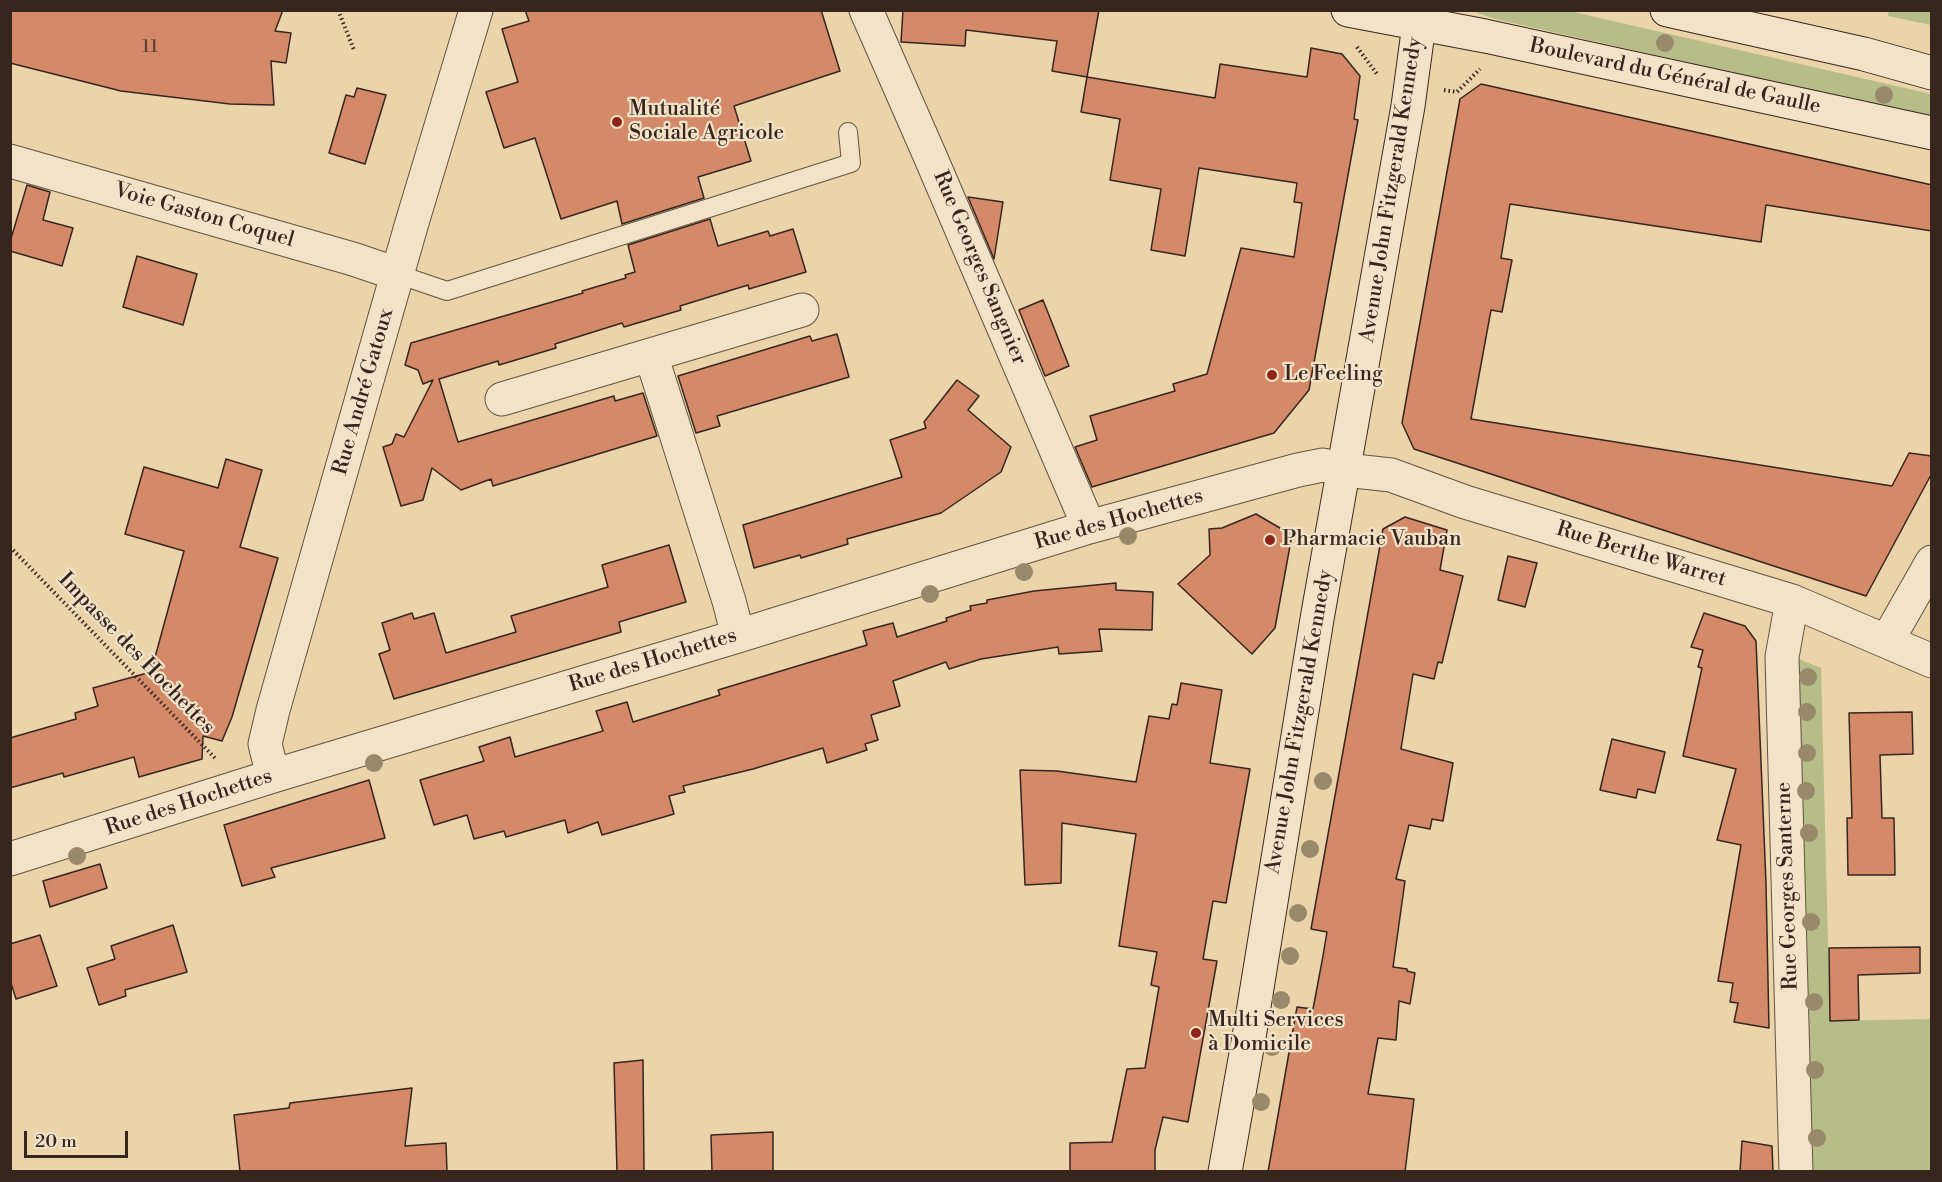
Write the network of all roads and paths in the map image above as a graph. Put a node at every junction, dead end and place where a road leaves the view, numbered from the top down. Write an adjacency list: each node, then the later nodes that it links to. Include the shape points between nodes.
1 (338, 10): 8 (path)
2 (476, 10): 16 (street, Rue André Gatoux)
3 (866, 10): 21 (street, Rue Georges Sangnier)
4 (1348, 10): 6 (street, Boulevard du Général de Gaulle)
5 (1667, 10): 10 (street)
6 (1420, 18): 14 (street, Boulevard du Général de Gaulle, via 1485,36); 20 (street, Avenue John Fitzgerald Kennedy)
7 (1357, 48): 11 (path)
8 (354, 50)
9 (1480, 72): 12 (path)
10 (1932, 73)
11 (1383, 81)
12 (1457, 92)
13 (848, 132): 16 (lane, via 851,163 447,291)
14 (1932, 133)
15 (10, 161): 16 (street, Voie Gaston Coquel)
16 (397, 274): 28 (street, Rue André Gatoux, via 273,710 265,744)
17 (802, 310): 18 (street)
18 (651, 354): 19 (street); 25 (street)
19 (502, 399)
20 (1345, 470): 21 (street, Rue des Hochettes, via 1323,465 1298,470); 24 (street, Rue Berthe Warret, via 1391,475 1465,502); 31 (street, Avenue John Fitzgerald Kennedy)
21 (1089, 527): 25 (street, Rue des Hochettes)
22 (10, 547): 29 (path, Impasse des Hochettes, via 215,756)
23 (1932, 562): 26 (street)
24 (1792, 601): 26 (street, Rue Berthe Warret); 32 (street, Rue Georges Santerne, via 1782,657)
25 (738, 636): 28 (street, Rue des Hochettes)
26 (1887, 641): 27 (street, Rue Berthe Warret)
27 (1932, 662)
28 (273, 776): 29 (street, Rue des Hochettes)
29 (226, 792): 30 (street, Rue des Hochettes)
30 (10, 859)
31 (1225, 1172)
32 (1796, 1172)

